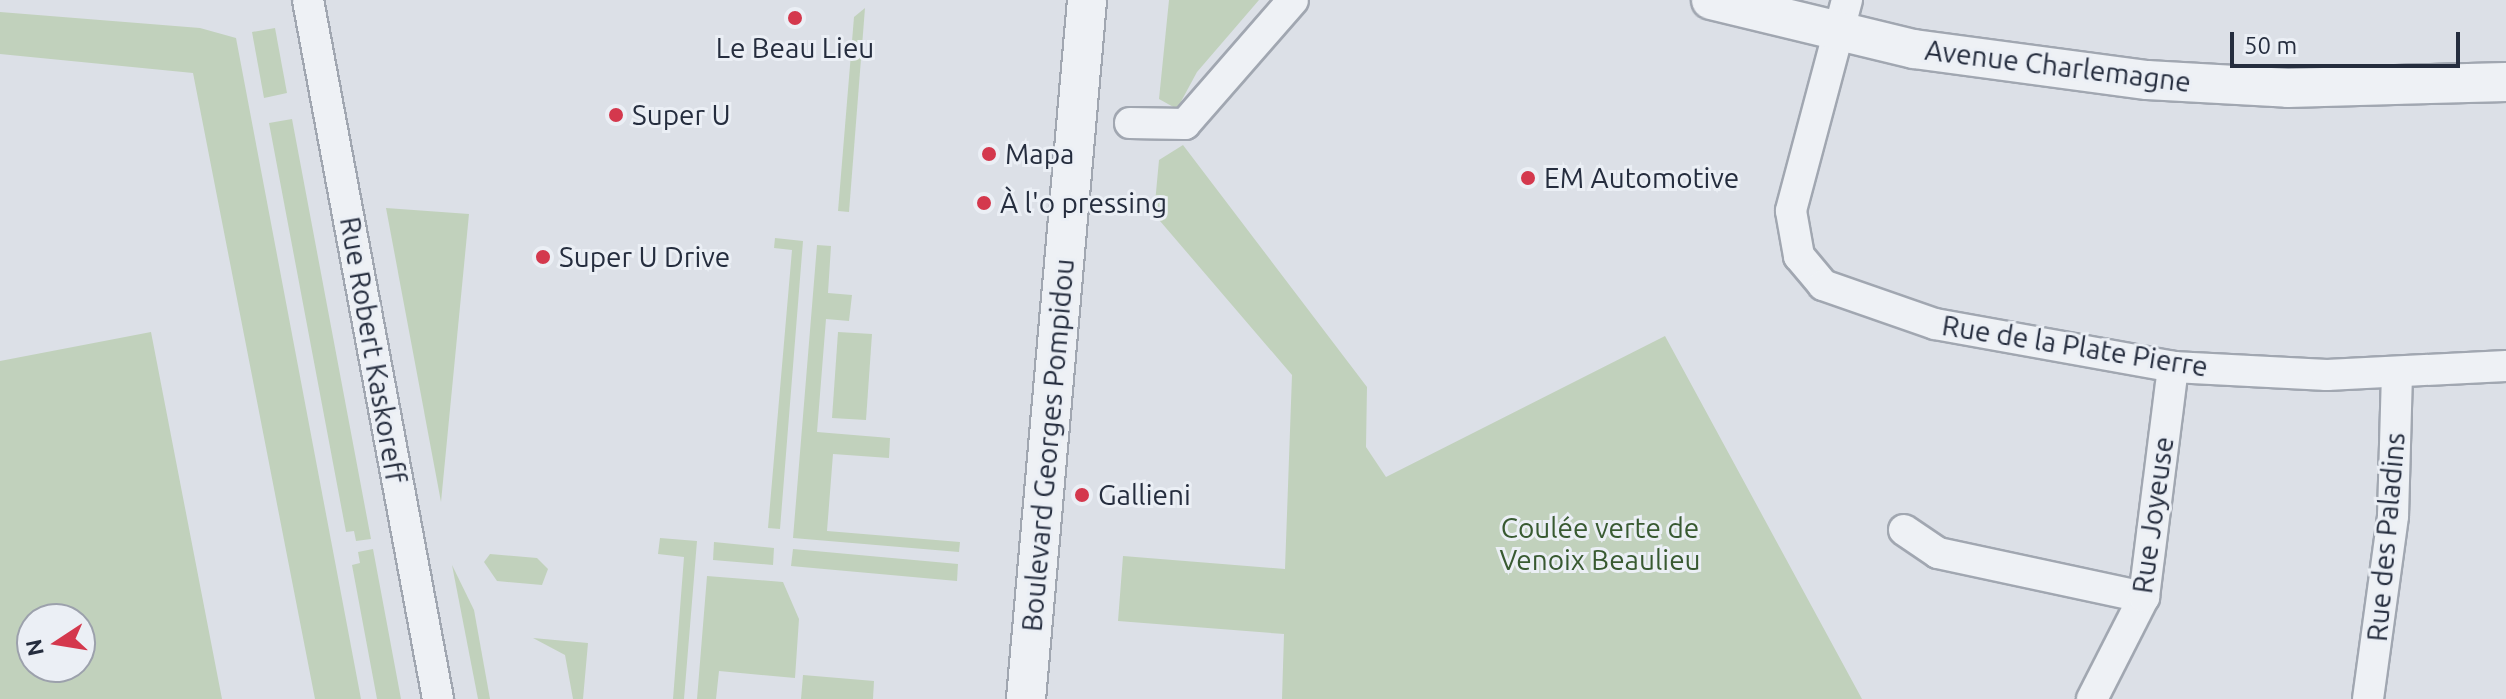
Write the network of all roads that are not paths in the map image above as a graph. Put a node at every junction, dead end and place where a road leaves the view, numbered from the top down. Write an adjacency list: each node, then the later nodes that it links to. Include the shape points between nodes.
1 (308, 0): 14 (street, Rue Robert Kaskoreff)
2 (1087, 0): 15 (street, Boulevard Georges Pompidou)
3 (1110, 0): 16 (street, Boulevard Georges Pompidou)
4 (1293, 0): 8 (street, via 1185,124)
5 (1711, 0): 6 (street, Avenue Charlemagne)
6 (1843, 16): 7 (street, Avenue Charlemagne, via 2147,80 2288,88); 10 (street, Rue de la Plate Pierre, via 1791,211 1792,235 1811,273 1844,294 1935,324)
7 (2506, 82)
8 (1130, 123)
9 (2506, 366): 11 (street, Rue de la Plate Pierre)
10 (2173, 367): 11 (street, Rue de la Plate Pierre); 13 (street, Rue Joyeuse)
11 (2397, 375): 18 (street, Rue des Paladins, via 2393,516)
12 (1904, 530): 13 (street, via 1938,553)
13 (2144, 597): 17 (street, Rue Joyeuse)
14 (438, 699)
15 (1026, 699)
16 (1049, 699)
17 (2092, 699)
18 (2368, 699)

